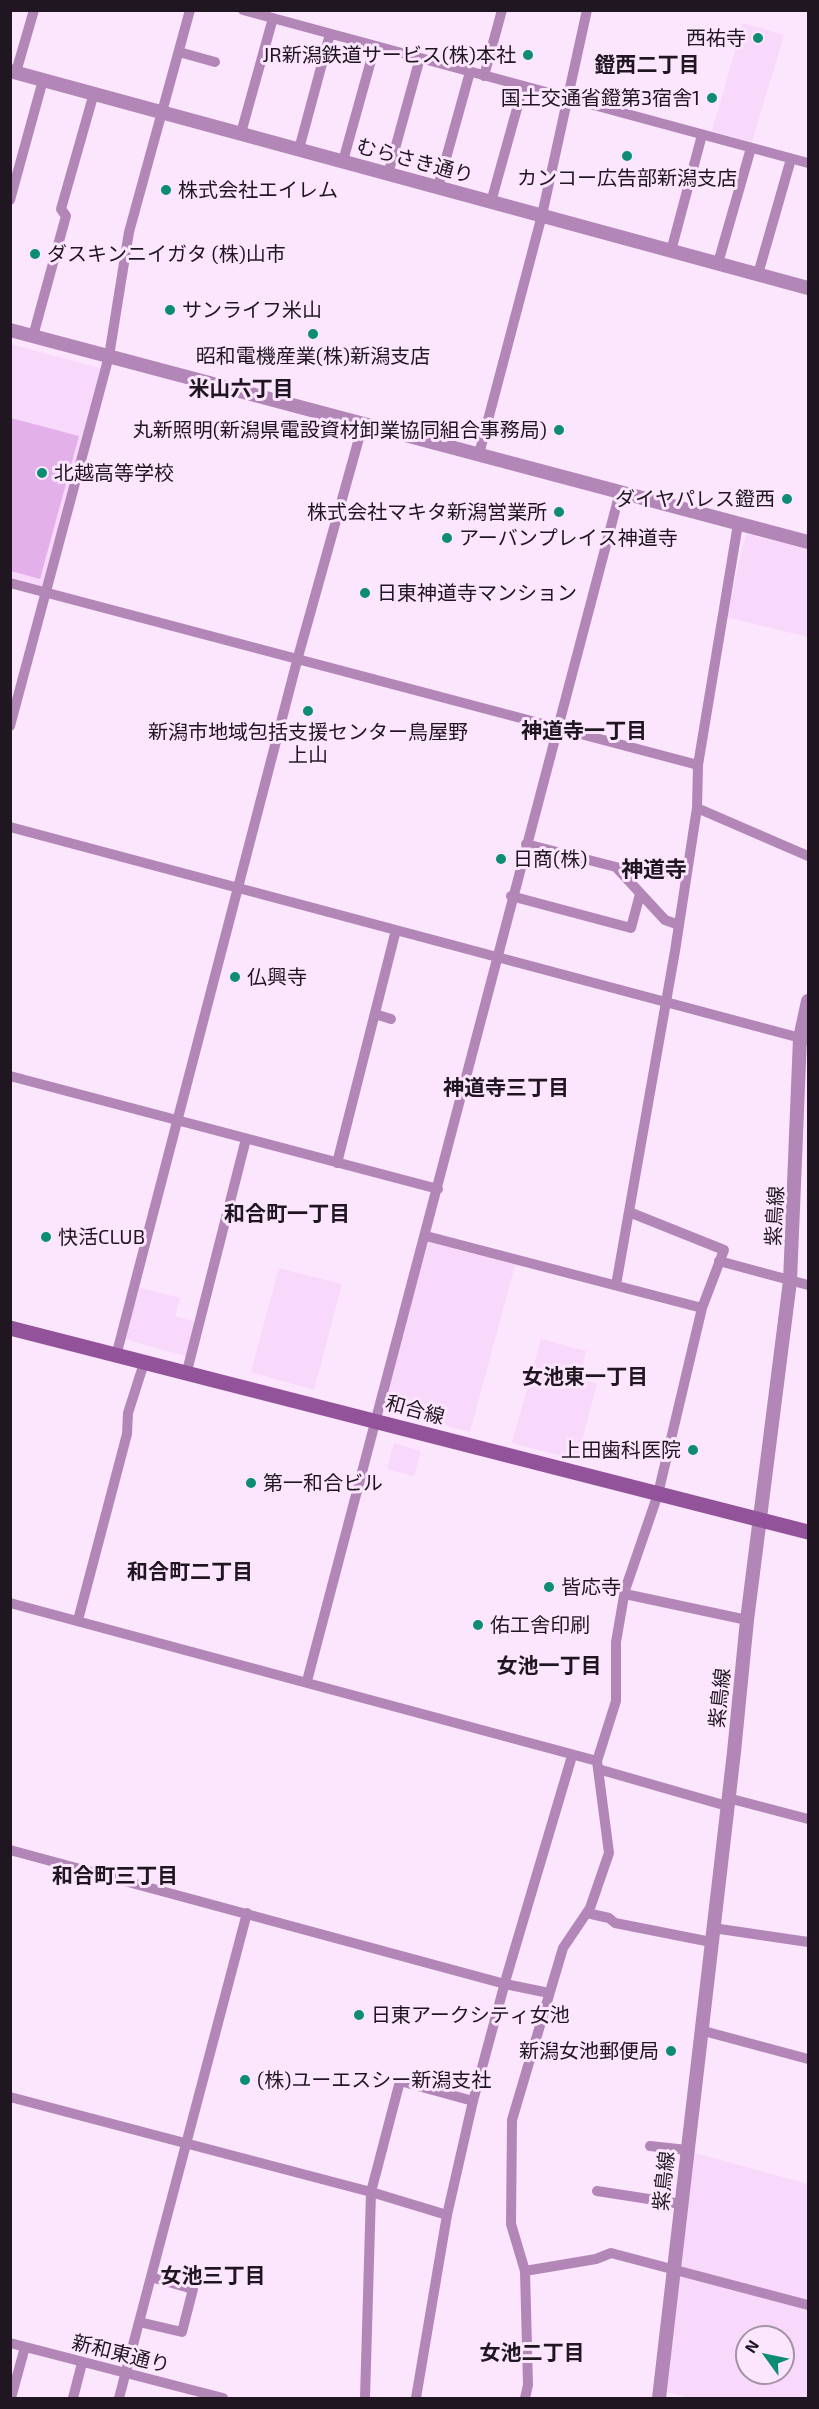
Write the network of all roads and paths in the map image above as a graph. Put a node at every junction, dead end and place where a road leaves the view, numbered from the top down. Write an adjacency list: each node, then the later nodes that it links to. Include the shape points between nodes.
1 (34, 10): 12 (street)
2 (190, 10): 9 (street)
3 (243, 10): 6 (street)
4 (502, 10): 14 (street)
5 (587, 10): 18 (street)
6 (273, 18): 7 (street); 20 (street)
7 (330, 34): 8 (street); 23 (street)
8 (375, 46): 10 (street); 25 (street)
9 (179, 52): 11 (street); 19 (street)
10 (420, 58): 13 (street); 27 (street)
11 (215, 62)
12 (13, 71): 15 (street, むらさき通り)
13 (470, 72): 14 (street); 28 (street)
14 (484, 76): 16 (street)
15 (43, 80): 17 (street, むらさき通り); 29 (street)
16 (523, 87): 18 (street); 30 (street)
17 (94, 93): 19 (street, むらさき通り); 37 (street, via 61,209 66,216)
18 (569, 100): 21 (street); 31 (street)
19 (164, 112): 20 (street, むらさき通り); 38 (street, via 129,232)
20 (241, 133): 23 (street, むらさき通り)
21 (702, 135): 22 (street); 32 (street)
22 (751, 148): 24 (street); 33 (street)
23 (299, 149): 25 (street, むらさき通り)
24 (792, 159): 26 (street); 34 (street)
25 (343, 161): 27 (street, むらさき通り)
26 (808, 163)
27 (388, 174): 28 (street, むらさき通り)
28 (438, 187): 30 (street, むらさき通り)
29 (10, 200)
30 (491, 202): 31 (street, むらさき通り)
31 (542, 216): 32 (street, むらさき通り); 40 (street)
32 (671, 251): 33 (street, むらさき通り)
33 (718, 263): 34 (street, むらさき通り)
34 (758, 274): 35 (street, むらさき通り)
35 (808, 288)
36 (10, 330): 37 (street)
37 (33, 336): 38 (street)
38 (109, 356): 39 (street); 45 (street)
39 (363, 424): 40 (street); 46 (street)
40 (479, 454): 41 (street)
41 (620, 492): 42 (street); 48 (street)
42 (738, 524): 43 (street); 49 (street)
43 (808, 542)
44 (10, 583): 45 (street)
45 (47, 593): 46 (street); 47 (street)
46 (298, 657): 48 (street); 54 (street)
47 (10, 726)
48 (559, 729): 49 (street); 52 (street)
49 (698, 765): 50 (street)
50 (697, 808): 53 (street); 57 (street)
51 (10, 826): 54 (street)
52 (526, 844): 55 (street, via 615,867); 56 (street)
53 (808, 856)
54 (238, 887): 58 (street); 66 (street)
55 (640, 894): 56 (street, via 631,928); 57 (street, via 666,920)
56 (512, 896): 59 (street)
57 (679, 925): 61 (street)
58 (396, 930): 59 (street); 62 (street)
59 (496, 956): 61 (street); 69 (street)
60 (808, 1001): 64 (street, 紫鳥線)
61 (666, 1002): 64 (street); 70 (street)
62 (375, 1014): 63 (street); 68 (street)
63 (391, 1019)
64 (804, 1039): 73 (street, 紫鳥線)
65 (10, 1076): 66 (street)
66 (176, 1122): 67 (street); 78 (street)
67 (246, 1139): 68 (street); 80 (street)
68 (337, 1163): 69 (street)
69 (438, 1189): 71 (street)
70 (629, 1212): 72 (street, via 724,1250); 74 (street)
71 (426, 1236): 74 (street); 81 (street)
72 (719, 1261): 73 (street); 76 (street)
73 (790, 1281): 75 (street); 83 (street, 紫鳥線)
74 (616, 1285): 76 (street)
75 (808, 1285)
76 (702, 1308): 82 (street)
77 (10, 1328): 78 (main road, 和合線)
78 (117, 1356): 79 (main road, 和合線)
79 (144, 1363): 80 (main road, 和合線); 87 (street, via 128,1413 127,1434)
80 (186, 1374): 81 (main road, 和合線)
81 (375, 1422): 82 (main road, 和合線); 89 (street)
82 (658, 1494): 83 (main road, 和合線); 85 (street)
83 (759, 1518): 84 (main road, 和合線); 88 (street, 紫鳥線)
84 (808, 1532)
85 (625, 1594): 88 (street); 91 (street, via 616,1642 616,1701)
86 (10, 1603): 87 (street)
87 (78, 1620): 89 (street)
88 (747, 1620): 92 (street, 紫鳥線)
89 (307, 1682): 90 (street)
90 (572, 1756): 91 (street); 99 (street)
91 (598, 1765): 92 (street); 96 (street, via 609,1854)
92 (728, 1802): 93 (street); 97 (street, 紫鳥線)
93 (808, 1819)
94 (10, 1850): 95 (street)
95 (247, 1913): 99 (street); 105 (street)
96 (587, 1913): 97 (street, via 615,1923); 100 (street, via 563,1948)
97 (712, 1935): 98 (street); 101 (street, 紫鳥線)
98 (808, 1942)
99 (505, 1984): 100 (street); 104 (street)
100 (549, 1993): 113 (street, via 512,2120 511,2224)
101 (700, 2030): 102 (street); 107 (street, 紫鳥線)
102 (808, 2059)
103 (10, 2097): 105 (street)
104 (473, 2101): 109 (street, via 400,2081); 111 (street)
105 (188, 2144): 109 (street); 114 (street)
106 (650, 2146): 107 (street)
107 (687, 2150): 110 (street, 紫鳥線)
108 (597, 2191): 110 (street)
109 (371, 2192): 111 (street); 125 (street)
110 (681, 2204): 112 (street, 紫鳥線)
111 (447, 2215): 126 (street)
112 (674, 2269): 113 (street, via 611,2253); 115 (street); 128 (street, 紫鳥線)
113 (525, 2271): 127 (street)
114 (151, 2277): 116 (street); 116 (street, via 193,2289 182,2332)
115 (808, 2305)
116 (140, 2322): 120 (street)
117 (10, 2343): 118 (street, 新和東通り)
118 (25, 2347): 119 (street, 新和東通り); 121 (street)
119 (82, 2362): 120 (street, 新和東通り); 122 (street)
120 (125, 2374): 123 (street); 124 (street, 新和東通り)
121 (11, 2398)
122 (73, 2398)
123 (118, 2398)
124 (223, 2398)
125 (365, 2398)
126 (416, 2398)
127 (525, 2398)
128 (659, 2398)

